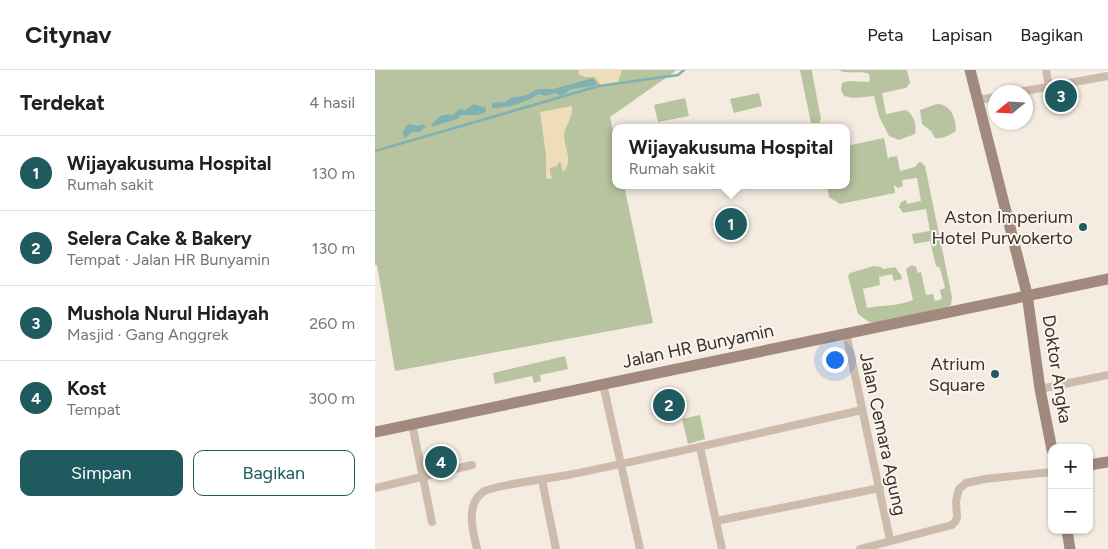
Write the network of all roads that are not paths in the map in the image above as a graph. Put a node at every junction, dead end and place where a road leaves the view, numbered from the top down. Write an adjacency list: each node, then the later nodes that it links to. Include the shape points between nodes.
1 (970, 70): 7 (main road, Doktor Angka)
2 (1045, 70): 4 (street)
3 (1108, 76): 4 (street)
4 (1049, 87): 5 (street)
5 (1033, 90)
6 (988, 98): 7 (street)
7 (978, 100): 9 (main road, Doktor Angka)
8 (1108, 279): 9 (main road, Jalan HR Bunyamin)
9 (1027, 294): 10 (main road, Jalan HR Bunyamin); 13 (main road, Doktor Angka)
10 (846, 333): 12 (main road, Jalan HR Bunyamin); 14 (street, Jalan Cemara Agung)
11 (1108, 375): 13 (street)
12 (603, 384): 15 (main road, Jalan HR Bunyamin); 20 (street)
13 (1040, 389): 17 (main road, Doktor Angka)
14 (862, 410): 18 (street); 27 (street, Jalan Cemara Agung)
15 (412, 424): 16 (main road, Jalan HR Bunyamin); 24 (street)
16 (375, 432)
17 (1051, 444)
18 (700, 447): 20 (street); 28 (street)
19 (1108, 462): 21 (main road)
20 (621, 464): 25 (street); 35 (street)
21 (1093, 464)
22 (472, 465): 24 (street)
23 (1048, 472): 31 (street, via 966,483 957,493 957,517 952,525)
24 (423, 478): 26 (street); 29 (street)
25 (543, 480): 33 (street, via 489,489 481,494 471,515); 34 (street)
26 (375, 488)
27 (880, 488): 28 (street); 31 (street, Jalan Cemara Agung)
28 (716, 521): 36 (street)
29 (432, 522)
30 (1068, 534): 38 (main road)
31 (890, 540): 32 (street)
32 (873, 547): 37 (street)
33 (477, 549)
34 (556, 549)
35 (640, 549)
36 (722, 549)
37 (859, 549)
38 (1070, 549)

